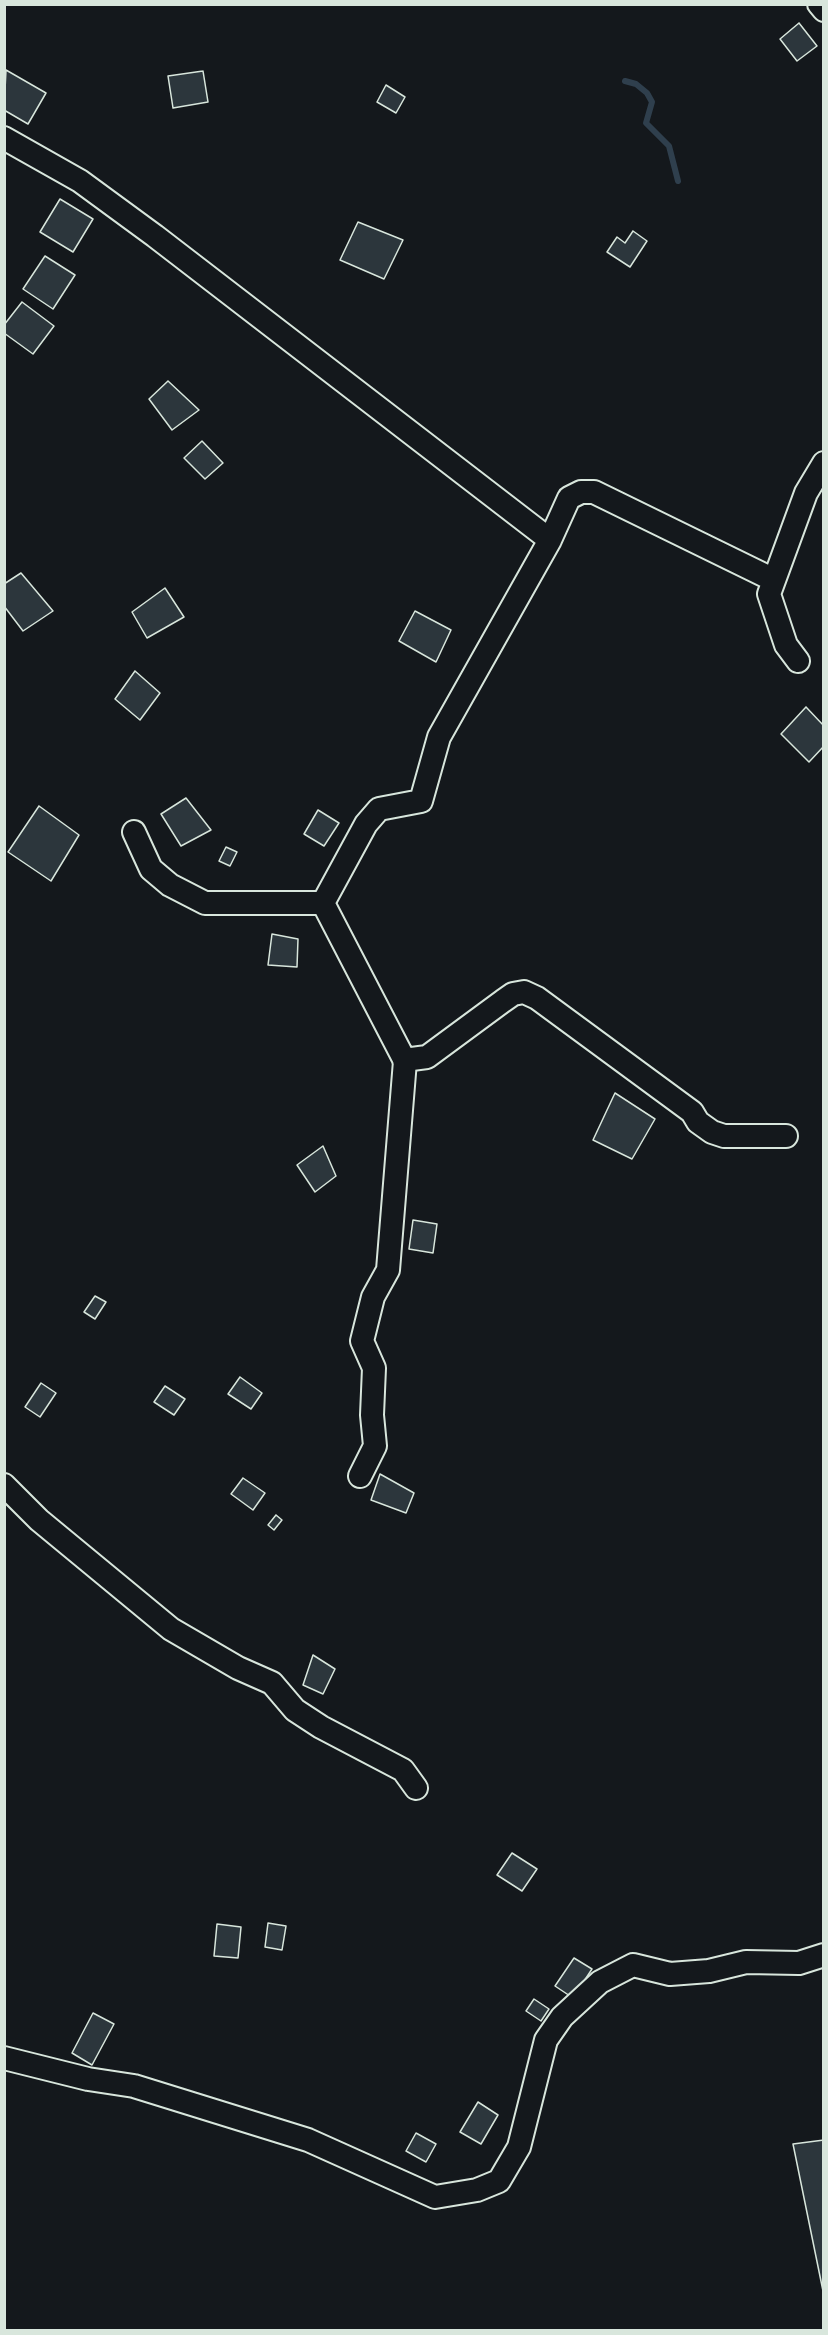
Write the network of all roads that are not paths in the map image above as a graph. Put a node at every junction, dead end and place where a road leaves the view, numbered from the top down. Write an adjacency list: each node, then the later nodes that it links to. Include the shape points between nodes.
1 (819, 4): 2 (street)
2 (824, 10)
3 (4, 138): 5 (street, via 80,181 155,236)
4 (824, 463): 6 (street, via 806,493)
5 (550, 540): 6 (street, via 569,498 581,492 594,492); 9 (street, via 439,737 421,801 380,809 366,824)
6 (774, 580): 7 (street, via 769,594 786,645)
7 (798, 661)
8 (134, 832): 9 (street, via 151,869 170,885 205,903)
9 (323, 903): 10 (street)
10 (404, 1060): 11 (street, via 427,1057 502,1001 524,992 683,1106 712,1132 724,1136); 12 (street, via 388,1270 373,1297 362,1341 374,1368 375,1446)
11 (786, 1136)
12 (360, 1476)
13 (4, 1485): 14 (street, via 39,1520 171,1629 272,1683 295,1710 403,1770)
14 (416, 1788)
15 (824, 1955): 16 (street, via 799,1963 746,1962 709,1971 669,1974 633,1965 600,1982 562,2017 546,2040 519,2147 499,2181 477,2190 435,2197 308,2140 134,2086)
16 (4, 2058)

